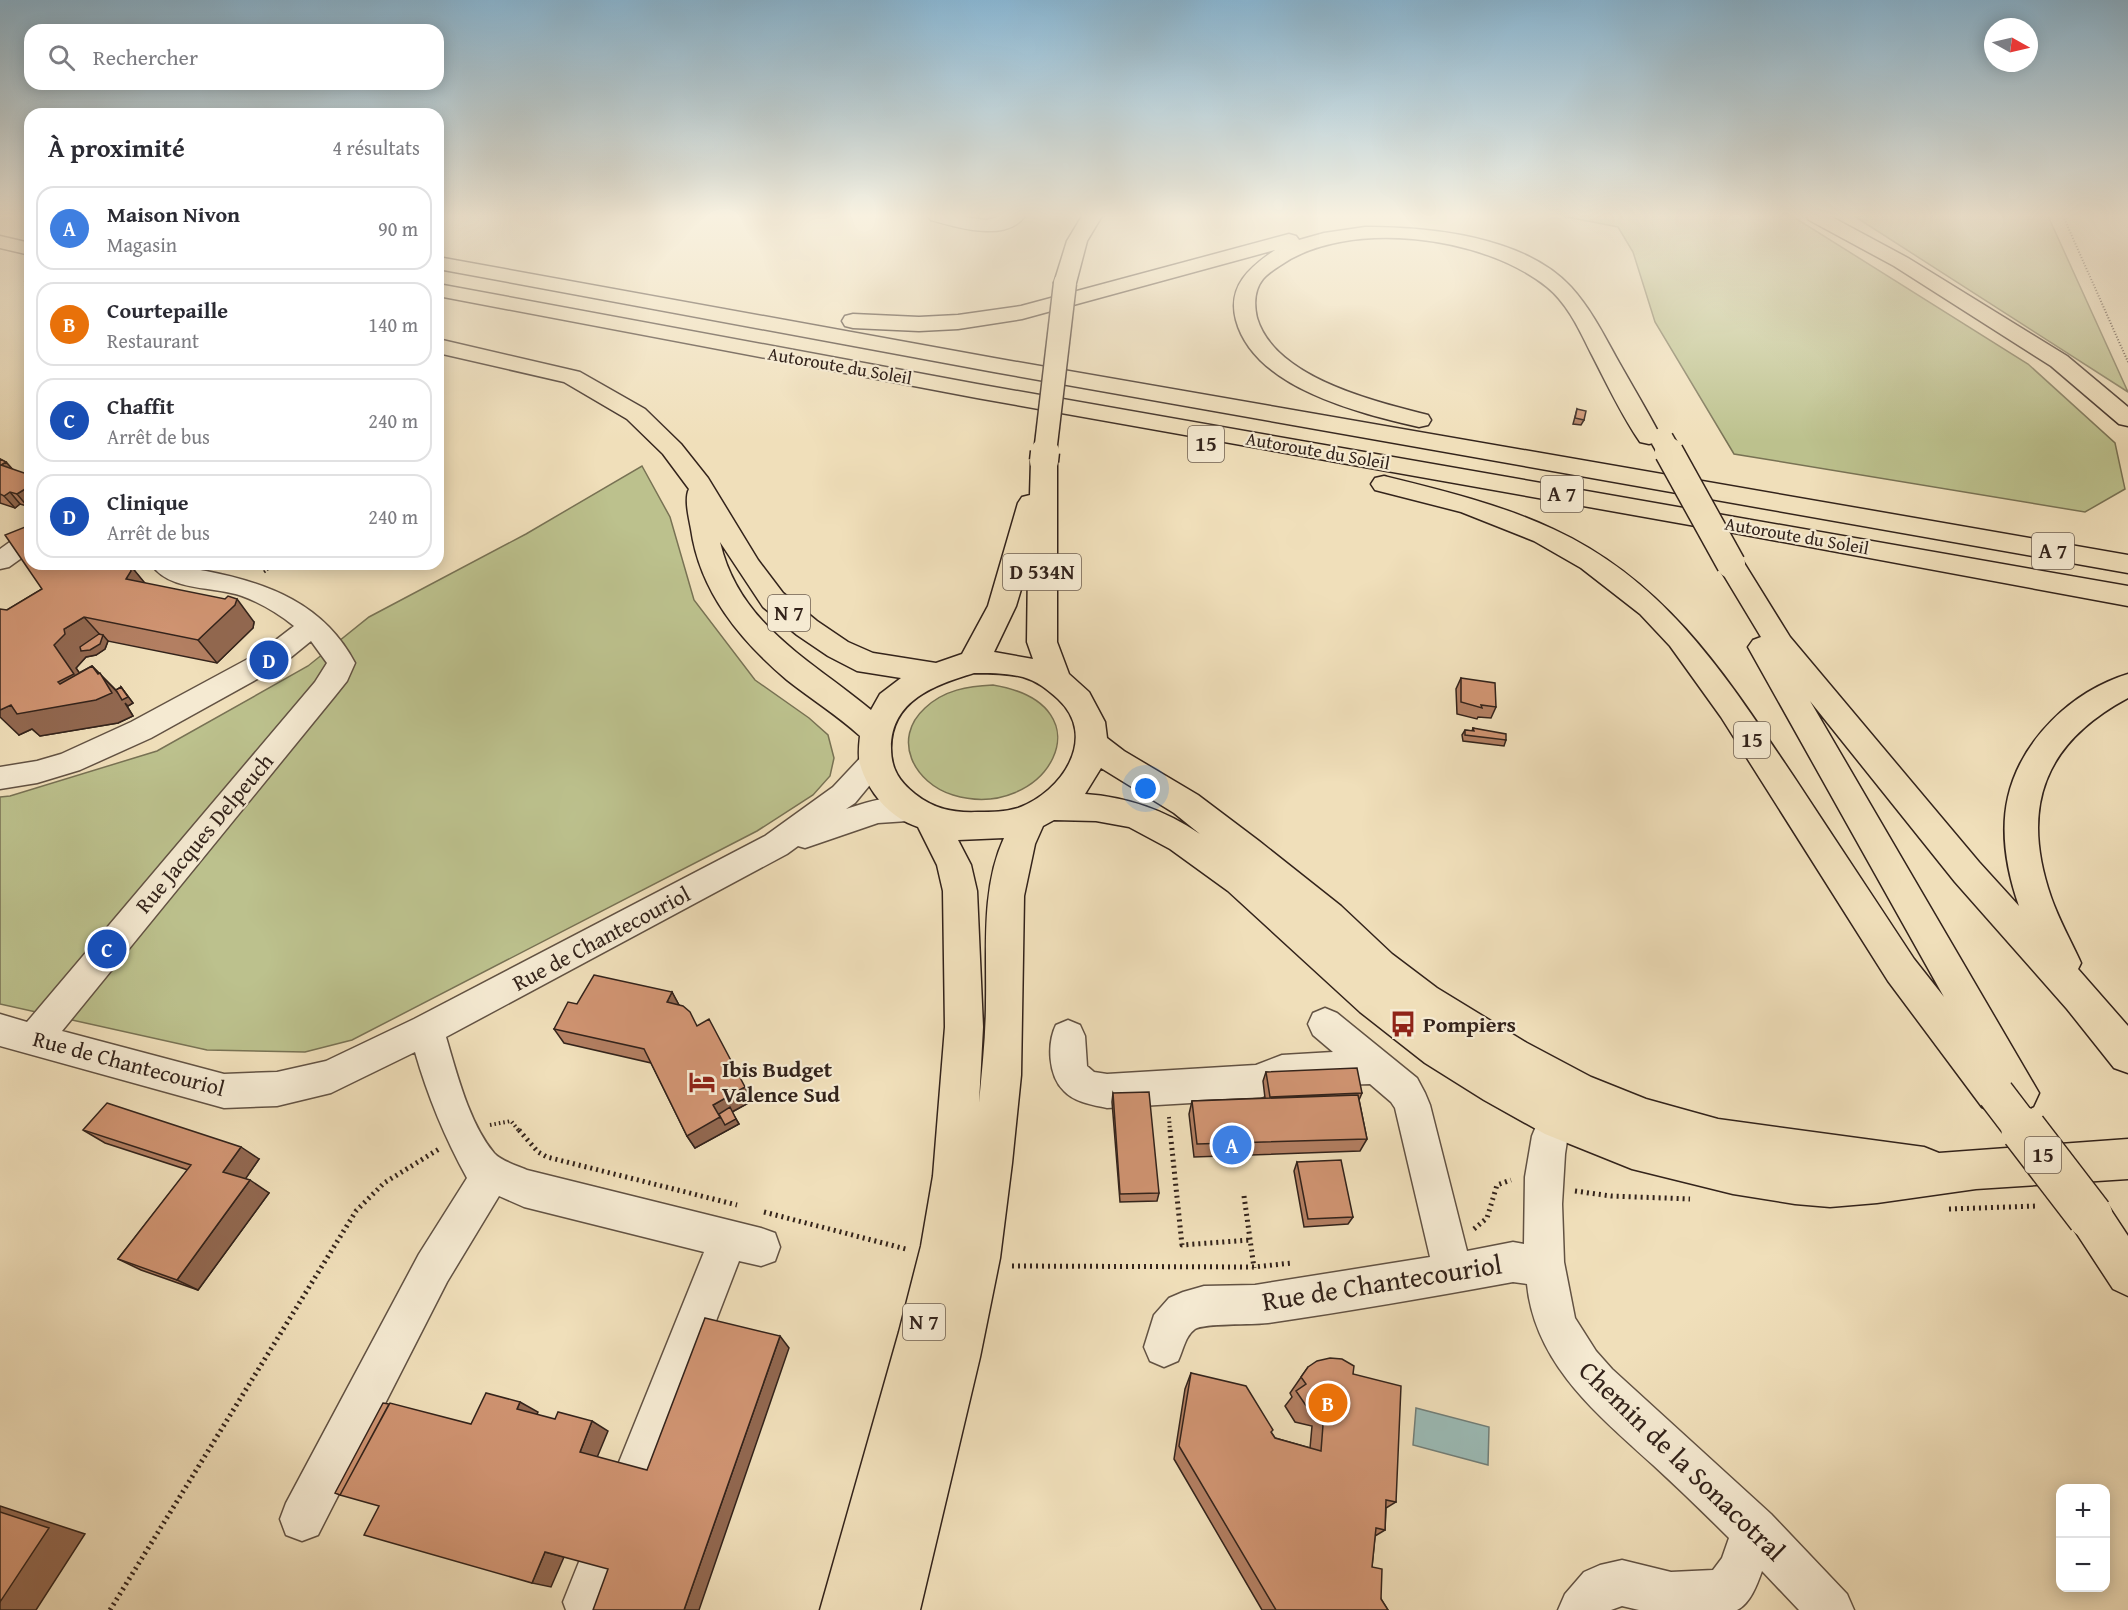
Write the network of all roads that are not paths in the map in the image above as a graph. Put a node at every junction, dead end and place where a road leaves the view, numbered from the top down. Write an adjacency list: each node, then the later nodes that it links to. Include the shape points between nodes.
1 (444, 291): 11 (main road, Autoroute du Soleil / A 7)
2 (592, 291): 16 (main road, Autoroute du Soleil / A 7)
3 (647, 291): 5 (main road, via 777,313 919,324 1022,312)
4 (1064, 291): 14 (main road, D 534N, bridge)
5 (1099, 291)
6 (1245, 291): 16 (main road, via 1244,316 1250,332 1266,353 1299,377 1360,404)
7 (1560, 291): 13 (main road, via 1575,306)
8 (1576, 291): 13 (main road, via 1598,321)
9 (1947, 291): 12 (main road, via 2059,361)
10 (444, 347): 15 (main road, N 7, via 572,377 636,414 672,449)
11 (995, 394): 22 (main road, Autoroute du Soleil / A 7); 43 (main road, 15, via 1470,506 1544,535 1616,580 1650,607 1680,639 1713,683 1901,970)
12 (2128, 419)
13 (1656, 438): 19 (main road, bridge)
14 (1044, 461): 24 (main road, D 534N, via 1000,611); 26 (main road, D 534N, via 1042,642)
15 (699, 484): 25 (main road, N 7, via 773,600 807,628 868,663); 28 (main road, N 7, via 704,535 721,585 742,616 797,671)
16 (1978, 537): 20 (main road, Autoroute du Soleil / A 7)
17 (24, 544): 18 (street)
18 (0, 561)
19 (1723, 563): 35 (main road, via 1788,653 1967,872); 43 (main road)
20 (2128, 564)
21 (171, 570): 23 (street, Rue Jacques Delpeuch, via 243,587 298,614)
22 (2128, 596)
23 (312, 626): 31 (street, via 269,660 141,730 70,762); 40 (street, Rue Jacques Delpeuch, via 338,656 341,663 337,674)
24 (973, 662): 25 (main road); 26 (main road, via 1031,668)
25 (931, 672): 28 (main road, via 905,687 885,708)
26 (1056, 680): 29 (main road, via 1076,698 1089,720)
27 (2128, 685): 35 (main road, via 2084,710 2058,732 2029,779 2021,806 2019,827 2025,873 2053,945)
28 (874, 731): 30 (main road)
29 (1092, 744): 32 (main road, via 1087,767 1073,789); 44 (main road, via 1186,804 1328,917 1379,965 1424,1000 1513,1056)
30 (873, 763): 33 (main road, via 886,788); 34 (street, Rue de Chantecouriol, via 844,795)
31 (0, 778)
32 (1040, 813): 33 (main road, via 1006,825 980,828 955,826); 44 (main road, via 1093,807 1125,812 1155,823 1218,862 1403,1024 1495,1086); 55 (main road, N 7, via 1017,841 1008,876 998,1117 984,1221 969,1307)
33 (920, 814): 34 (street, Rue de Chantecouriol, via 877,811); 54 (main road, N 7, via 954,865 960,891 964,1027 954,1176 921,1332)
34 (776, 845): 38 (street, Rue de Chantecouriol)
35 (2080, 997): 41 (main road)
36 (1325, 1024): 42 (street)
37 (0, 1030): 40 (street, Rue de Chantecouriol)
38 (426, 1030): 40 (street, Rue de Chantecouriol, via 331,1076 277,1089 224,1090); 46 (street, via 445,1093 463,1135 482,1168)
39 (1068, 1036): 42 (street, via 1073,1077 1084,1088 1107,1091 1258,1082 1282,1071)
40 (35, 1038)
41 (2128, 1055)
42 (1378, 1067): 49 (street, via 1404,1090 1412,1105)
43 (2007, 1093): 47 (main road, 15, bridge)
44 (1569, 1106): 45 (main road, via 1618,1144 1674,1162 1786,1182 1829,1186 1894,1182 1955,1172); 48 (street, via 1551,1132 1544,1158)
45 (2128, 1159)
46 (492, 1173): 51 (street, via 524,1188 744,1244); 52 (street, via 433,1268)
47 (2108, 1243)
48 (1544, 1267): 49 (street, Rue de Chantecouriol, via 1513,1262); 53 (street, Chemin de la Sonacotral, via 1548,1299 1558,1329 1579,1362)
49 (1453, 1273): 50 (street, Rue de Chantecouriol, via 1255,1305 1204,1306 1183,1312 1168,1329)
50 (1164, 1347)
51 (637, 1472)
52 (302, 1519)
53 (1755, 1530): 56 (street, via 1739,1573 1725,1592 1671,1594 1622,1583 1600,1588); 57 (street, Chemin de la Sonacotral)
54 (845, 1610)
55 (895, 1610)
56 (1581, 1610)
57 (1831, 1610)

